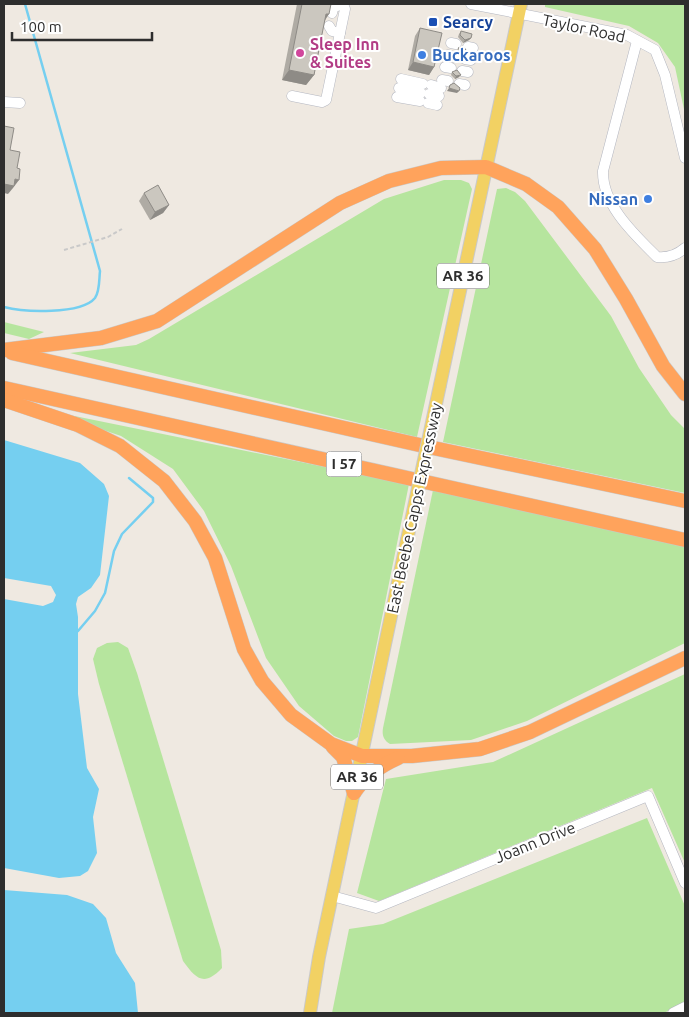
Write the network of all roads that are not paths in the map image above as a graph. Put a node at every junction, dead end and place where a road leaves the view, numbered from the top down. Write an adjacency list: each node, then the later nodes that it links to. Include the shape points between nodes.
1 (342, 4): 4 (street, via 333,8); 6 (street, via 345,9)
2 (470, 4): 3 (street, Taylor Road)
3 (520, 9): 7 (street, Taylor Road); 13 (main road, East Beebe Capps Expressway / AR 36)
4 (332, 13)
5 (330, 26): 6 (street, via 332,31)
6 (340, 33): 9 (street, via 326,100)
7 (637, 40): 12 (street, Taylor Road, via 655,50 665,75); 14 (street, via 603,171 604,188 632,231 657,257 666,258)
8 (399, 88): 8 (street, via 433,92)
9 (292, 96)
10 (4, 102): 11 (street)
11 (20, 103)
12 (685, 158)
13 (486, 167): 15 (highway, via 441,168 389,181 340,203 157,321 101,338); 17 (highway, via 526,184 565,214 595,249 663,366); 23 (main road, East Beebe Capps Expressway / AR 36, bridge)
14 (685, 248)
15 (4, 350): 19 (highway, I 57)
16 (4, 388): 20 (highway, I 57)
17 (685, 394)
18 (4, 400): 22 (highway, via 78,425 120,446 164,480 195,521 215,558 244,649 262,681 291,715)
19 (685, 502)
20 (685, 540)
21 (685, 658): 24 (highway, via 530,732 480,749)
22 (330, 744): 23 (highway); 25 (highway, via 343,757)
23 (362, 756): 24 (highway); 25 (main road, East Beebe Capps Expressway / AR 36)
24 (400, 757): 25 (highway, via 361,782)
25 (354, 793): 27 (main road, East Beebe Capps Expressway / AR 36)
26 (685, 883): 27 (street, Joann Drive, via 648,796 376,908)
27 (332, 896): 29 (main road, East Beebe Capps Expressway / AR 36)
28 (685, 1007): 30 (street)
29 (310, 1013)
30 (673, 1013)

